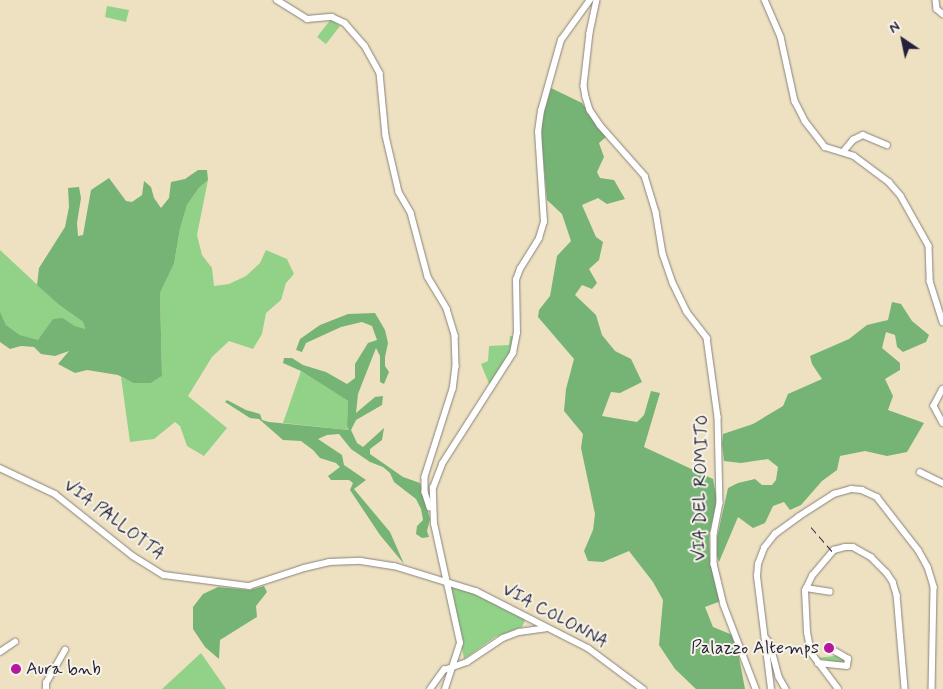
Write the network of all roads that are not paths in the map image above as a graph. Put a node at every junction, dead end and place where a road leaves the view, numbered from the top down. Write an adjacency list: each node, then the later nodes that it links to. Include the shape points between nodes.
1 (277, 0): 15 (street, via 306,19 332,17 345,23 365,46 380,73 386,136 398,190 411,213 428,277 448,309 455,336 454,385 425,479 426,497)
2 (590, 0): 15 (street, via 561,40 541,111 538,132 544,222 516,280 517,332 513,353 440,467 432,488)
3 (597, 0): 31 (street, VIA DEL ROMITO, via 585,84 587,103 602,128 645,176 673,283 687,312 708,340 718,417 720,502 714,533 714,557 719,588)
4 (765, 0): 8 (street, via 783,43 800,113 825,147)
5 (936, 0): 6 (street, via 936,8)
6 (942, 13)
7 (887, 145): 8 (street, via 862,136 853,140)
8 (843, 152): 9 (street, via 856,157 885,178 903,201 930,249 930,281)
9 (943, 322)
10 (943, 389): 11 (street, via 934,406)
11 (943, 423)
12 (0, 468): 16 (street, VIA PALLOTTA, via 58,496 133,556 167,576 252,586 312,566 358,561 394,566)
13 (920, 472): 14 (street)
14 (943, 483)
15 (432, 512): 16 (street)
16 (447, 582): 19 (street, VIA COLONNA, via 472,590); 26 (street, via 460,643)
17 (806, 588): 18 (street); 25 (street, via 807,633 811,653); 35 (street, via 834,550 840,548 853,548 880,565 893,582 897,595)
18 (830, 592)
19 (547, 628): 26 (street, via 508,636 467,662); 30 (street, VIA COLONNA, via 588,648)
20 (766, 637): 32 (street); 33 (street); 36 (street, via 757,576 764,548 775,534 834,494 862,490 876,497 928,567 934,587)
21 (15, 642): 23 (street)
22 (65, 650): 27 (street, via 46,682)
23 (0, 652)
24 (836, 652): 25 (street, via 848,659 847,666)
25 (818, 663): 34 (street)
26 (453, 666): 28 (street, via 442,672); 29 (street)
27 (46, 689)
28 (430, 689)
29 (445, 689)
30 (643, 689)
31 (756, 689)
32 (771, 689)
33 (786, 689)
34 (838, 689)
35 (905, 689)
36 (932, 689)

